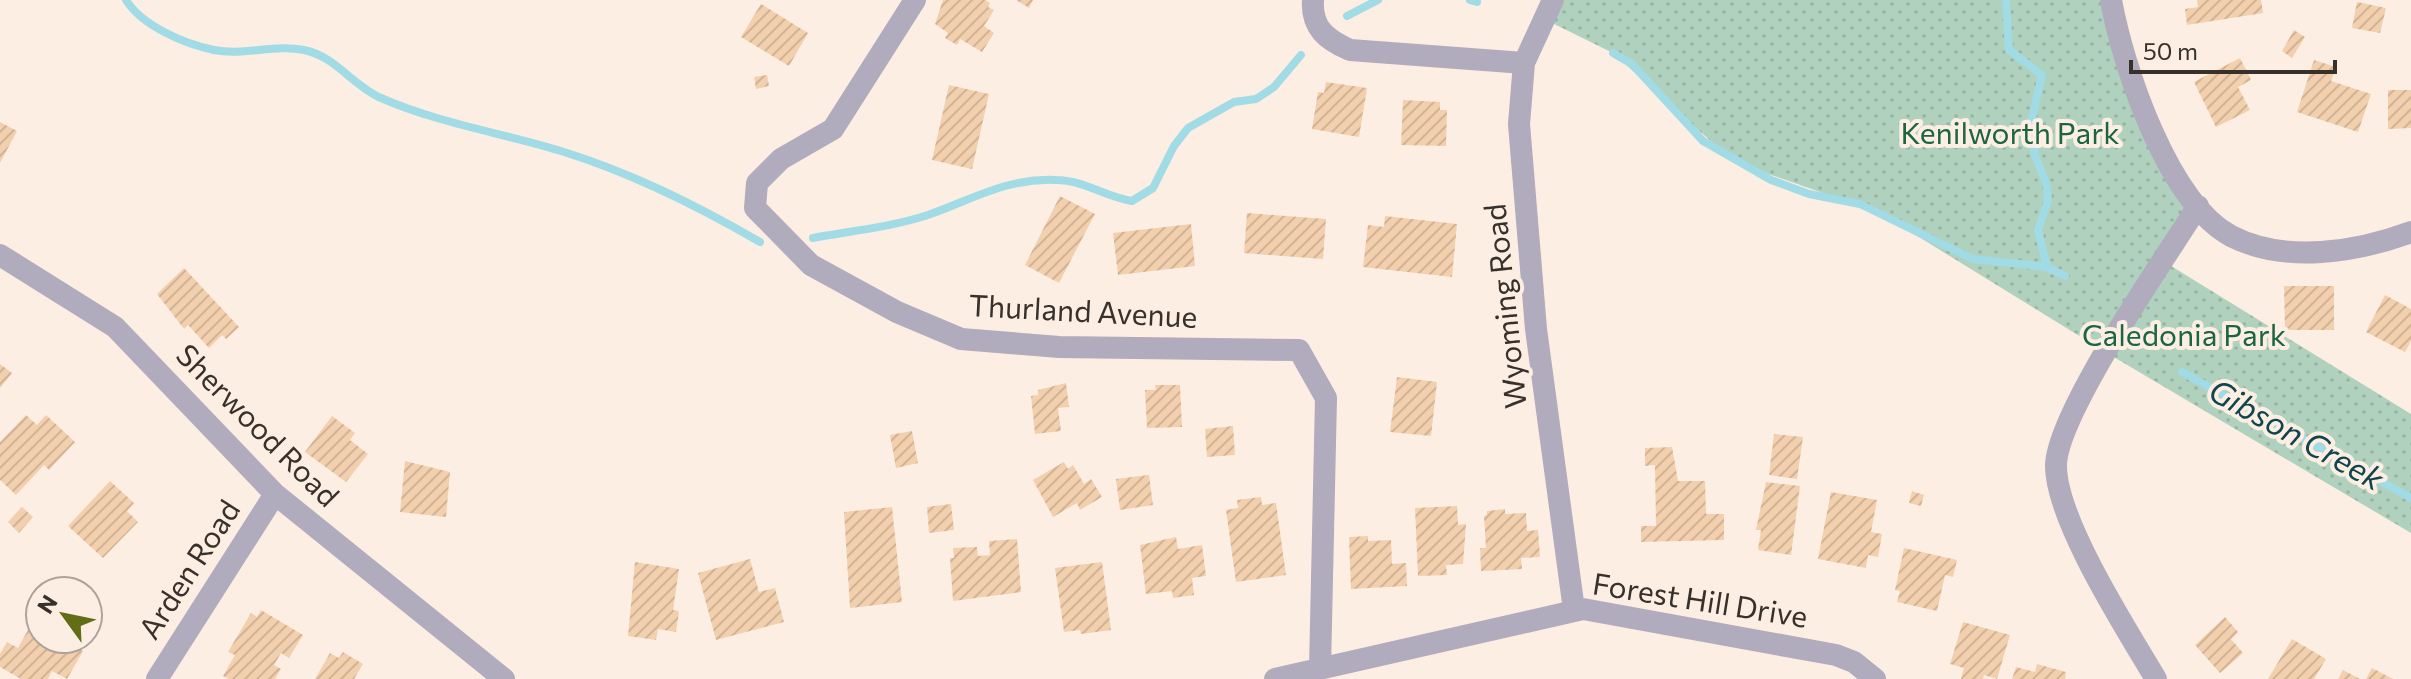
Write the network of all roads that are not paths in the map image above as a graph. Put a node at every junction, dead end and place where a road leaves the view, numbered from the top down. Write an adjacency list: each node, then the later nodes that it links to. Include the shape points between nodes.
1 (915, 0): 11 (street, Thurland Avenue, via 833,129 781,159 757,183 755,208 811,265 897,312 961,339 1059,347 1299,350 1326,398)
2 (1313, 0): 5 (street, via 1319,30 1350,50)
3 (1553, 0): 5 (street, Wyoming Road)
4 (2111, 0): 6 (street, via 2151,127)
5 (1524, 63): 10 (street, Wyoming Road, via 1519,124 1529,260)
6 (2198, 206): 7 (street, via 2232,236 2282,250 2343,249); 16 (street, via 2080,398 2055,464 2059,492 2079,538)
7 (2411, 232)
8 (0, 255): 9 (street, Sherwood Road, via 115,327)
9 (275, 494): 12 (street, Arden Road); 13 (street, Sherwood Road)
10 (1574, 610): 11 (street, Forest Hill Drive); 15 (street, Forest Hill Drive, via 1604,611 1836,655)
11 (1320, 669): 14 (street, Forest Hill Drive)
12 (157, 679)
13 (504, 679)
14 (1275, 679)
15 (1875, 679)
16 (2156, 679)

